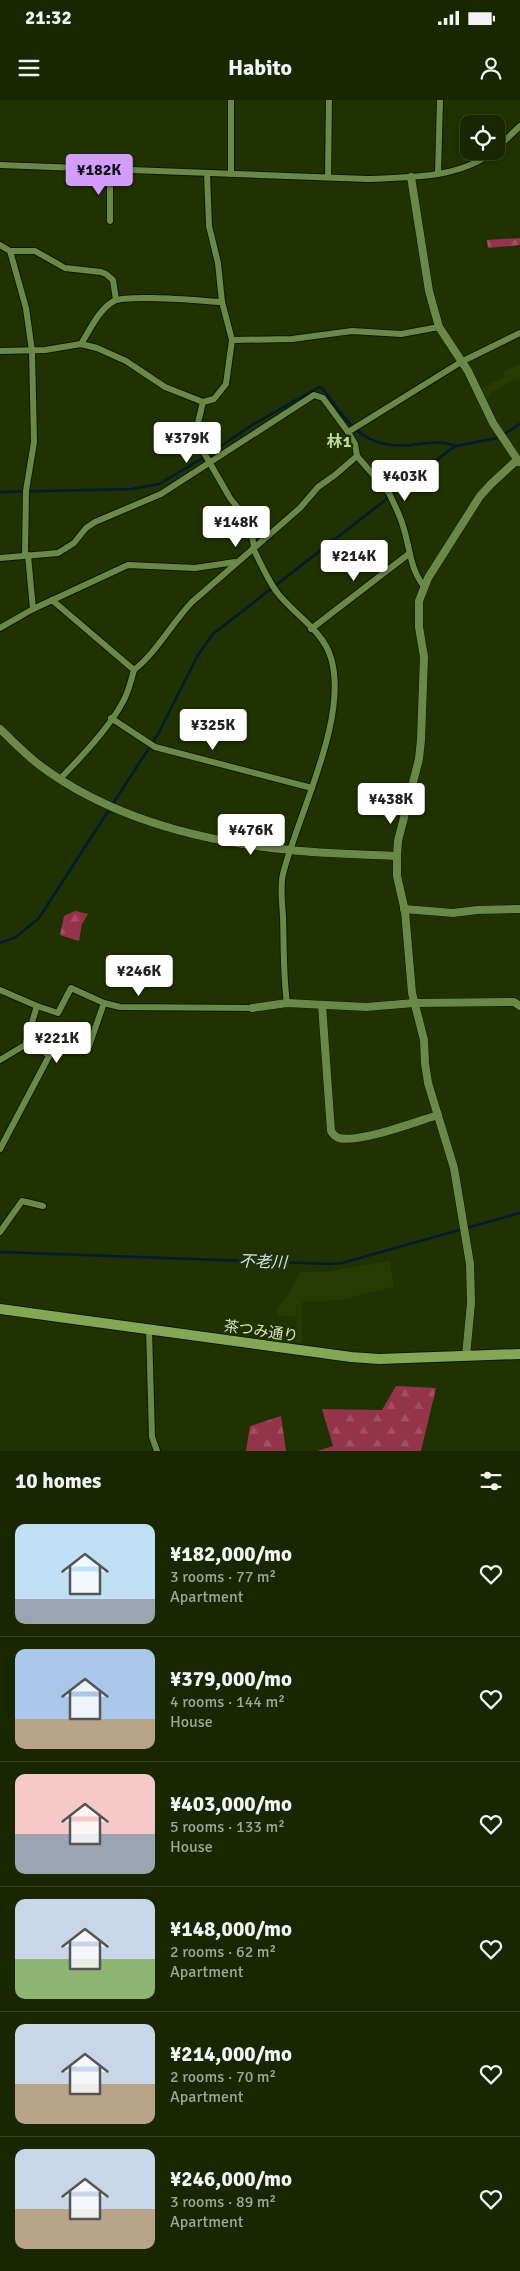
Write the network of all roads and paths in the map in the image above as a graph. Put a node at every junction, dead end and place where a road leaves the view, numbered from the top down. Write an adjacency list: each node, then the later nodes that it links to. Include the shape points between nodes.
1 (231, 100): 10 (street)
2 (329, 100): 12 (street)
3 (440, 100): 11 (street)
4 (520, 126): 5 (street)
5 (505, 140)
6 (481, 160): 11 (street)
7 (0, 165): 8 (street)
8 (110, 170): 9 (street); 14 (street)
9 (207, 173): 10 (street); 18 (street, via 209,226 218,263)
10 (231, 174): 12 (street)
11 (438, 174): 13 (street)
12 (328, 177): 13 (street)
13 (411, 177): 19 (street, via 429,292)
14 (110, 221)
15 (0, 245): 16 (street)
16 (10, 251): 17 (street, via 35,251 65,268 106,274 113,280); 24 (street, via 26,308)
17 (116, 300): 18 (street, via 149,298); 22 (street, via 104,309)
18 (222, 302): 21 (street)
19 (439, 327): 21 (street, via 401,334 352,330 292,339); 25 (street)
20 (520, 333): 25 (street)
21 (232, 340): 26 (street, via 226,384 214,399)
22 (81, 344): 24 (street); 26 (street, via 126,361 165,387)
23 (0, 351): 24 (street)
24 (32, 351): 33 (street, via 34,442 26,490)
25 (461, 362): 27 (street); 30 (street, via 493,423)
26 (203, 402): 29 (street, via 197,427)
27 (348, 432): 28 (street, via 355,444); 29 (street, via 323,398 314,395)
28 (356, 456): 31 (street, via 335,476 318,486 300,508); 32 (street, via 389,493 403,525)
29 (209, 462): 31 (street, via 249,522); 33 (street, via 145,502 95,522 74,543 58,553)
30 (519, 462): 36 (street, via 480,496)
31 (254, 547): 35 (street); 40 (street, via 276,591)
32 (410, 553): 36 (street, via 416,576); 40 (street)
33 (26, 554): 34 (street); 38 (street)
34 (0, 558)
35 (236, 562): 37 (street, via 195,568 128,565); 41 (street, via 177,618 154,650)
36 (424, 586): 47 (street, via 418,616 424,657 421,740)
37 (52, 600): 38 (street); 41 (street)
38 (33, 609): 39 (street)
39 (0, 628)
40 (311, 629): 45 (street, via 330,656 335,693 331,723)
41 (134, 670): 42 (street, via 127,693)
42 (111, 718): 44 (street); 45 (street, via 155,747)
43 (0, 729): 44 (street, via 41,767)
44 (60, 779): 46 (street, via 114,809 240,844)
45 (312, 788): 46 (street)
46 (291, 850): 47 (street); 52 (street, via 282,885)
47 (397, 856): 48 (street, via 397,876)
48 (404, 908): 49 (street, via 453,913); 53 (street)
49 (520, 909)
50 (0, 990): 55 (street)
51 (104, 1003): 55 (street, via 71,988 58,1013); 57 (street, via 120,1007); 59 (street, via 89,1046 64,1038 57,1041)
52 (287, 1003): 54 (street); 57 (street)
53 (414, 1003): 54 (street); 56 (street, via 514,1002); 61 (street, via 424,1040 428,1083)
54 (322, 1005): 61 (street, via 333,1135 340,1139 366,1136)
55 (37, 1006): 58 (street)
56 (520, 1006)
57 (252, 1008)
58 (26, 1042): 59 (street); 60 (street)
59 (50, 1055): 62 (street)
60 (0, 1060)
61 (438, 1115): 68 (street, via 454,1168 465,1233 472,1294)
62 (0, 1149)
63 (43, 1206): 64 (street, via 22,1201)
64 (0, 1232)
65 (0, 1309): 66 (main road, 茶つみ通り)
66 (149, 1330): 68 (main road, 茶つみ通り, via 351,1358); 69 (street, via 152,1437)
67 (520, 1354): 68 (main road, 茶つみ通り)
68 (466, 1356)
69 (157, 1451)

